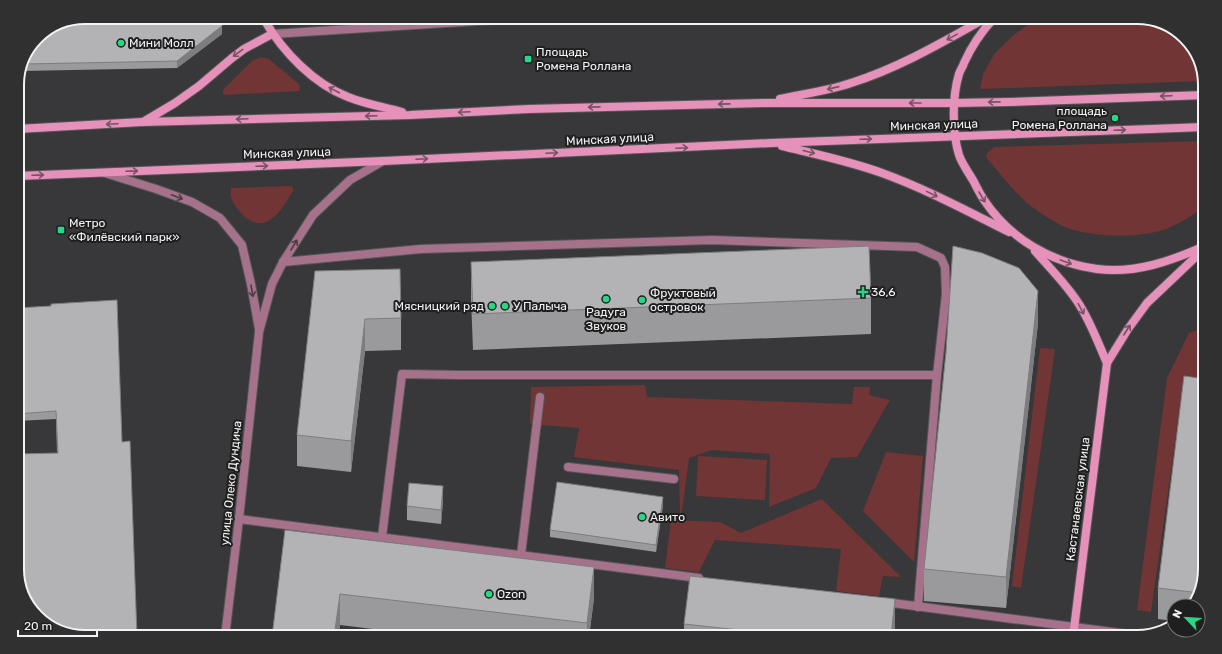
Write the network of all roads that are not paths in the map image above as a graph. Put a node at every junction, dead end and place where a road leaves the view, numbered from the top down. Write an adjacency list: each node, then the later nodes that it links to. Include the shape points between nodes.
1 (267, 24): 5 (main road)
2 (430, 24): 5 (street)
3 (975, 24): 7 (main road, one-way to 7, via 891,68 851,84)
4 (988, 24): 8 (main road, Кастанаевская улица, via 970,49 959,74)
5 (272, 34): 9 (main road, one-way to 5, via 348,97 318,82 289,55); 10 (main road, one-way to 10, via 244,49 175,103)
6 (1198, 95): 8 (main road, Минская улица, one-way to 8)
7 (763, 103): 8 (main road, Минская улица, one-way to 7); 9 (main road, Минская улица, one-way to 9)
8 (954, 103): 13 (main road, Кастанаевская улица)
9 (410, 114): 10 (main road, Минская улица, one-way to 10)
10 (142, 122): 12 (main road, Минская улица, one-way to 12)
11 (1198, 127): 13 (main road, Минская улица, one-way to 11)
12 (24, 129)
13 (955, 136): 14 (main road, Минская улица, one-way to 13); 18 (main road, Кастанаевская улица, one-way to 18, via 960,156 984,200)
14 (771, 143): 15 (main road, Минская улица, one-way to 14); 18 (main road, one-way to 18, via 842,160 882,173)
15 (383, 161): 16 (main road, Минская улица, one-way to 15); 22 (street, улица Олеко Дундича, one-way to 15, via 313,215 350,180)
16 (100, 172): 17 (main road, Минская улица, one-way to 16); 23 (street, улица Олеко Дундича, one-way to 23, via 192,202 220,218 242,245)
17 (24, 176)
18 (1015, 235): 19 (main road, Кастанаевская улица)
19 (1030, 246): 20 (main road, Кастанаевская улица, one-way to 20, via 1071,264 1124,270 1150,266); 24 (main road, Кастанаевская улица, one-way to 24, via 1078,302)
20 (1198, 250)
21 (1198, 254): 24 (main road, Кастанаевская улица, one-way to 21, via 1147,303)
22 (283, 262): 23 (street, улица Олеко Дундича, via 272,284); 25 (street, via 421,249 712,240 917,247 940,258 945,267 946,294)
23 (259, 332): 29 (street, улица Олеко Дундича)
24 (1107, 363): 35 (main road, Кастанаевская улица)
25 (937, 375): 30 (street, via 402,374); 34 (street)
26 (540, 397): 31 (street)
27 (568, 467): 28 (street)
28 (674, 479)
29 (239, 519): 30 (street); 36 (street, улица Олеко Дундича)
30 (382, 537): 31 (street)
31 (521, 556): 32 (street)
32 (709, 580)
33 (875, 601): 34 (street)
34 (918, 607): 35 (street)
35 (1074, 628): 37 (street)
36 (225, 630)
37 (1091, 630)

